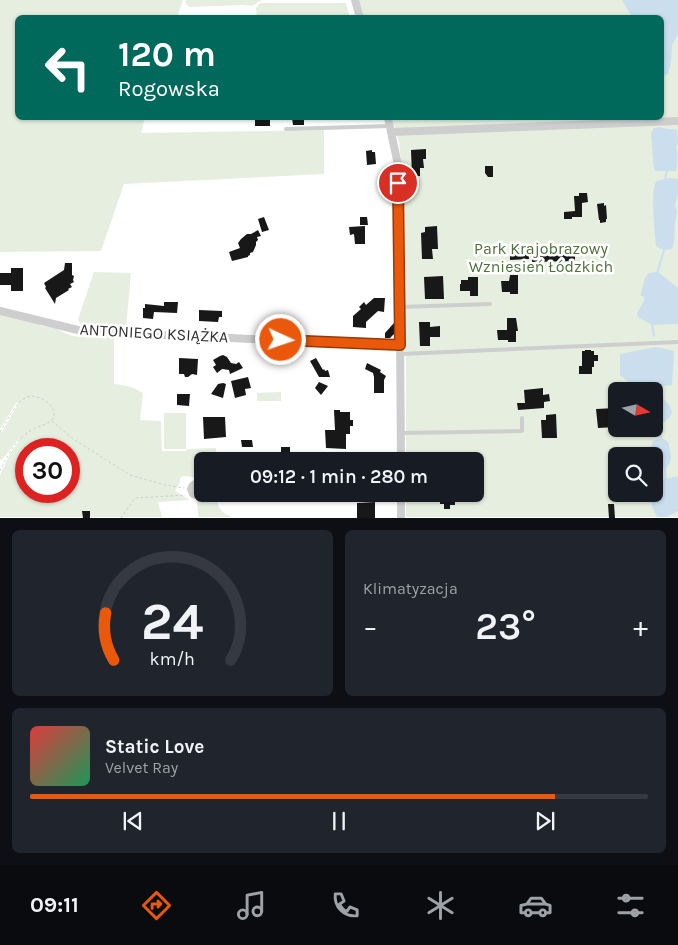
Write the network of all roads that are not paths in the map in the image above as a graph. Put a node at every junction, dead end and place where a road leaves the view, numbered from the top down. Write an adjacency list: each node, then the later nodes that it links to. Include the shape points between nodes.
1 (355, 0): 2 (street)
2 (359, 15)
3 (678, 121): 4 (street)
4 (390, 125): 5 (lane); 7 (street, via 398,165)
5 (286, 129)
6 (490, 304): 7 (lane)
7 (400, 307): 10 (street)
8 (0, 311): 10 (street, ANTONIEGO KSIĄŻKA, via 82,330)
9 (678, 342): 11 (lane)
10 (400, 345): 11 (street)
11 (400, 354): 13 (street)
12 (522, 418): 13 (lane, via 522,431)
13 (401, 433): 14 (street)
14 (401, 452)
15 (401, 502): 16 (street)
16 (401, 518)

